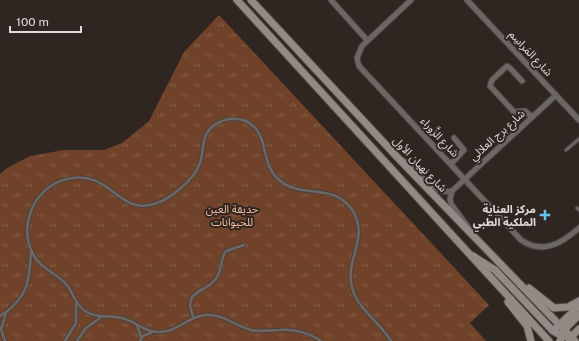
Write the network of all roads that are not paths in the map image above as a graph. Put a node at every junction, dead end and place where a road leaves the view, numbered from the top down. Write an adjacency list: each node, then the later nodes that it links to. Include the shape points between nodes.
1 (237, 0): 22 (main road)
2 (331, 0): 6 (street)
3 (411, 0): 6 (street, شارع الزَّوراء)
4 (467, 0): 8 (street, شارع المَراسِم)
5 (252, 1): 14 (main road, شارع نهيان الأول)
6 (367, 40): 15 (street, شارع الزَّوراء, via 357,54 359,66)
7 (522, 80): 9 (street, via 507,66 492,80 490,86 514,112 525,111)
8 (556, 95): 9 (street, شارع برج العلالي); 10 (street, شارع المَراسِم)
9 (532, 117): 16 (street, شارع برج العلالي)
10 (579, 120)
11 (454, 138): 15 (street, via 464,150)
12 (579, 139): 13 (lane)
13 (566, 150)
14 (399, 159): 17 (street, via 413,167 437,190); 19 (main road, شارع نهيان الأول)
15 (451, 164): 16 (street, شارع الزَّوراء)
16 (465, 179): 17 (street, شارع برج العلالي); 18 (street, شارع الزَّوراء, via 517,236 530,245 547,247 558,244)
17 (452, 191): 19 (street, via 451,204)
18 (579, 228)
19 (473, 234): 23 (main road, شارع نهيان الأول)
20 (244, 245): 32 (lane, via 226,251 214,281 192,297 190,305)
21 (31, 250): 26 (lane, via 40,264 66,284); 28 (lane, via 30,274 26,288 16,304); 43 (lane, via 28,236 29,216 35,202 50,187 66,179 84,178 105,185 134,205 158,203 185,185 195,174 203,141 213,126 224,120 241,120 253,126 259,133 268,165 282,182 297,190 332,194 352,210 359,234 350,270 352,290 359,303 379,323)
22 (469, 254): 24 (main road); 37 (main road, via 495,270)
23 (520, 283): 25 (main road, via 554,308 568,307); 34 (main road, شارع نهيان الأول)
24 (505, 294): 37 (main road); 44 (main road, via 512,308 527,326)
25 (579, 300)
26 (76, 302): 31 (lane, via 86,312); 40 (lane, via 76,323)
27 (579, 306): 34 (main road)
28 (6, 312): 30 (lane); 39 (lane, via 1,325)
29 (579, 315): 37 (main road)
30 (0, 316)
31 (102, 317): 33 (lane, via 119,317); 41 (lane, via 90,324)
32 (193, 317): 36 (lane, via 169,330); 42 (lane, via 216,315 253,330 292,330)
33 (137, 325): 36 (lane); 38 (lane)
34 (559, 325): 37 (main road, شارع نهيان الأول)
35 (579, 330): 37 (main road)
36 (152, 332): 38 (lane)
37 (558, 338)
38 (141, 340)
39 (5, 341)
40 (65, 341)
41 (77, 341)
42 (321, 341)
43 (391, 341)
44 (531, 341)

